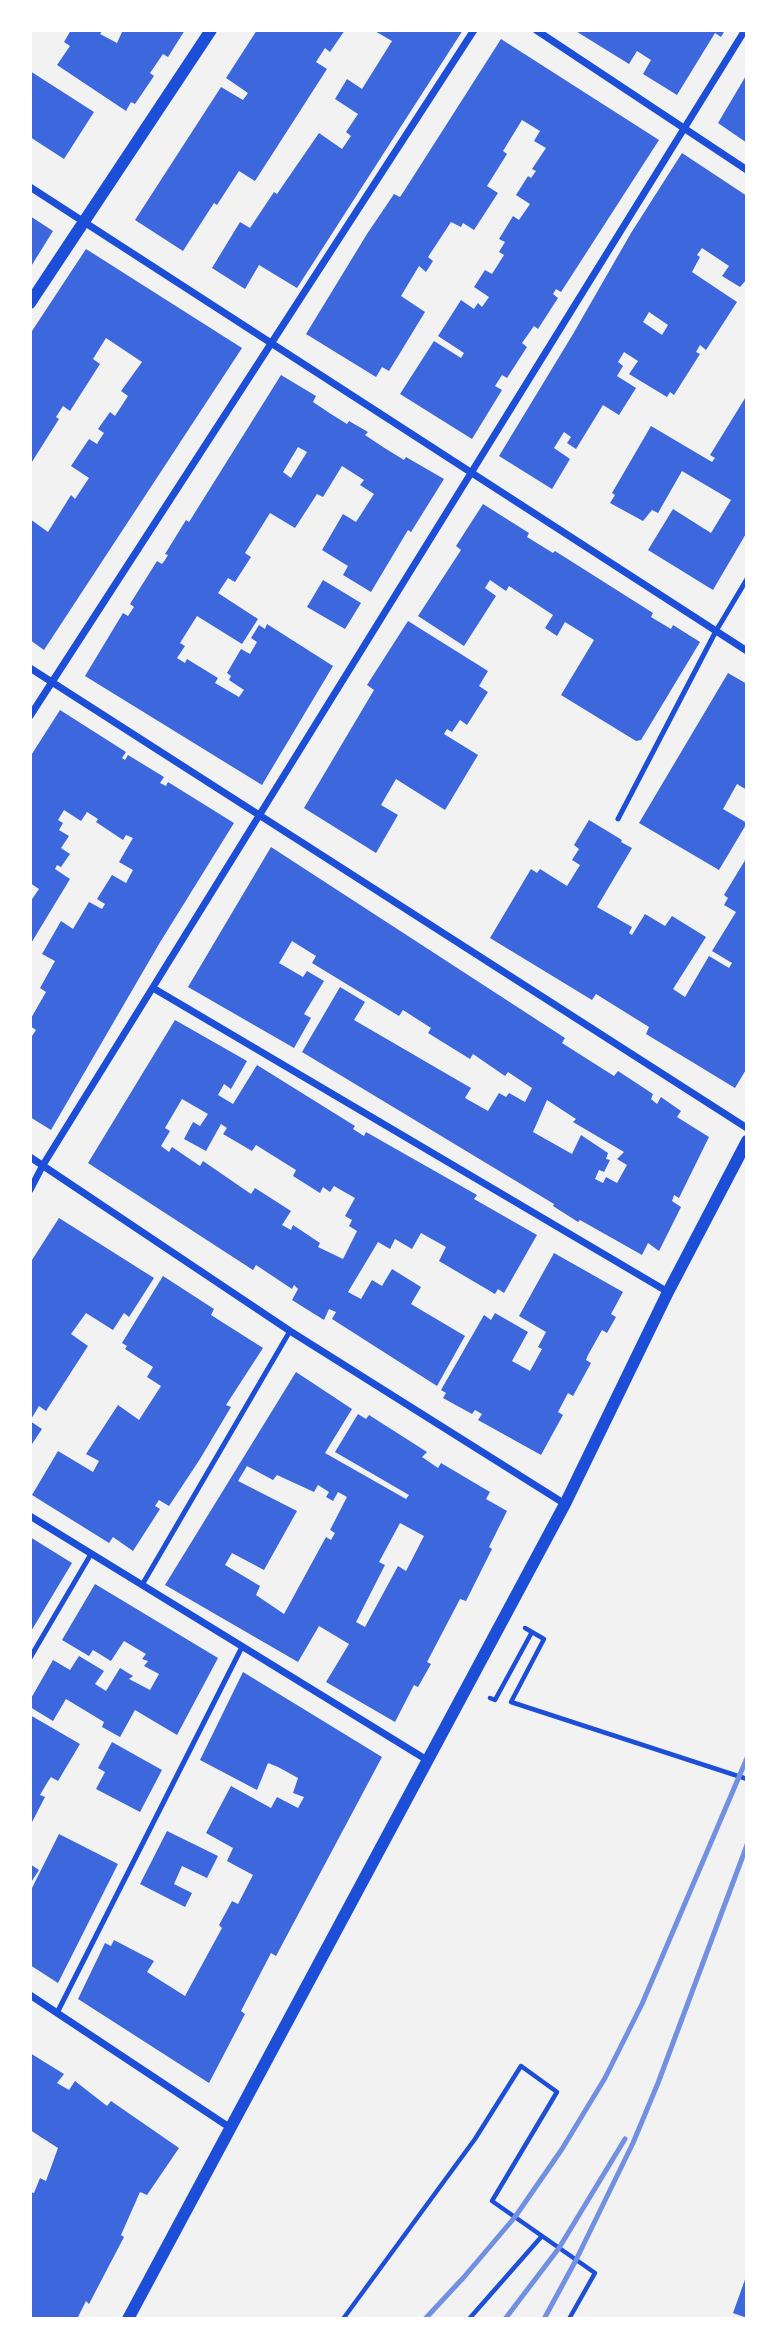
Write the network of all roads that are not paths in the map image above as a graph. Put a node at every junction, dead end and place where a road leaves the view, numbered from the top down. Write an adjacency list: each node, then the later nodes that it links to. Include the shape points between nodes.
1 (211, 30): 8 (street)
2 (474, 30): 10 (street)
3 (536, 30): 5 (street)
4 (745, 30): 5 (street)
5 (684, 128): 6 (street); 11 (street)
6 (747, 170)
7 (30, 187): 8 (street)
8 (83, 221): 9 (street); 10 (street)
9 (30, 303)
10 (271, 342): 11 (street); 16 (street)
11 (472, 472): 13 (street); 18 (street)
12 (747, 579): 13 (lane)
13 (716, 631): 14 (street); 19 (lane)
14 (747, 651)
15 (30, 668): 16 (street)
16 (52, 682): 17 (street); 18 (street)
17 (30, 716)
18 (260, 814): 20 (street); 21 (street)
19 (618, 819)
20 (153, 988): 24 (street); 26 (street)
21 (747, 1128)
22 (747, 1141): 26 (street)
23 (30, 1157): 24 (street)
24 (43, 1166): 25 (street); 27 (street)
25 (30, 1190)
26 (668, 1292): 28 (street)
27 (290, 1331): 28 (street); 31 (lane)
28 (565, 1504): 34 (street)
29 (30, 1517): 30 (street)
30 (91, 1554): 31 (street); 33 (lane)
31 (142, 1585): 32 (street)
32 (242, 1647): 34 (street); 36 (lane)
33 (30, 1658)
34 (427, 1760): 37 (street)
35 (30, 1995): 36 (street)
36 (57, 2013): 37 (street)
37 (229, 2127): 38 (street)
38 (128, 2319)

